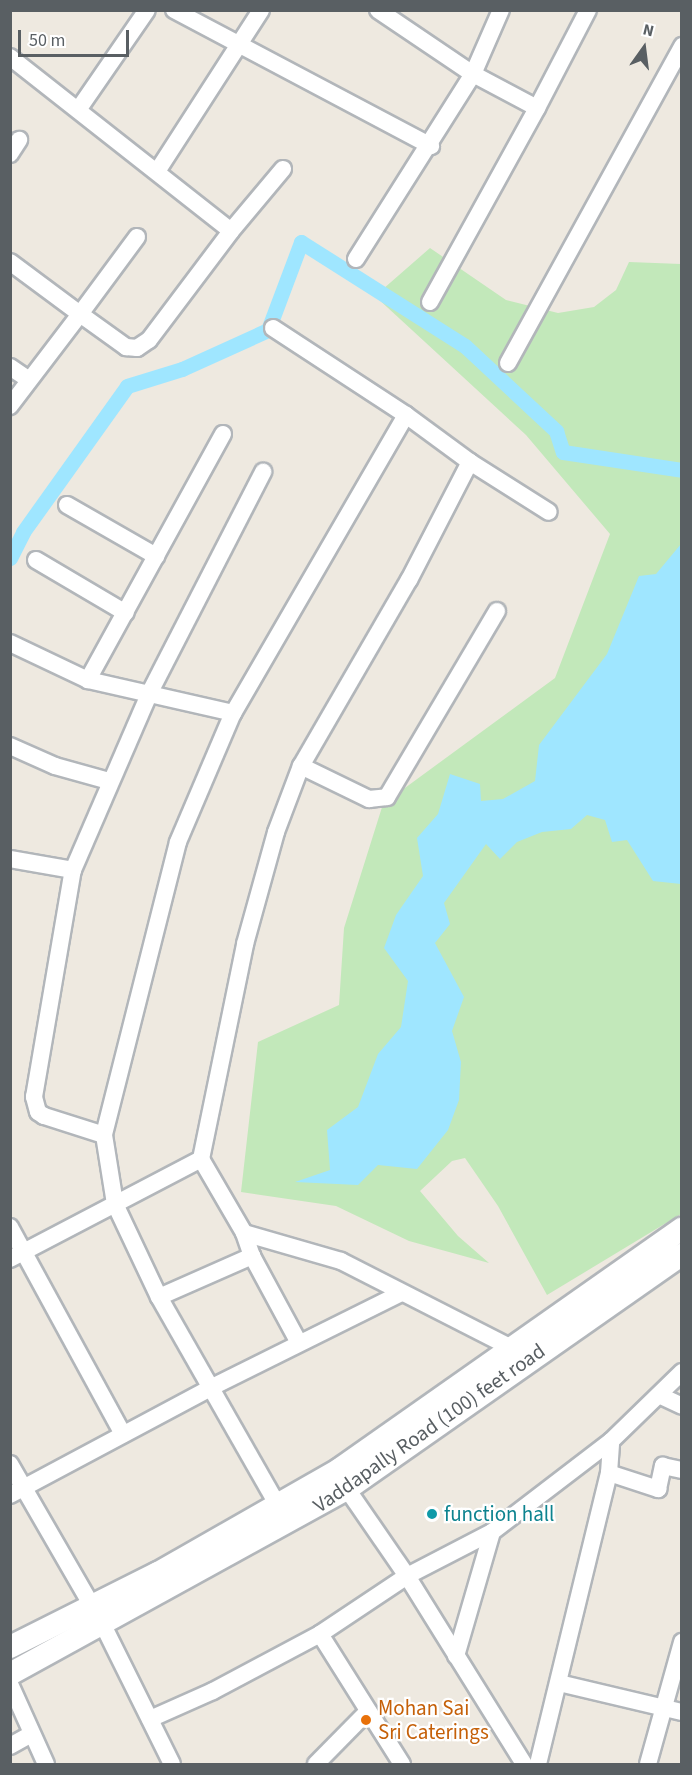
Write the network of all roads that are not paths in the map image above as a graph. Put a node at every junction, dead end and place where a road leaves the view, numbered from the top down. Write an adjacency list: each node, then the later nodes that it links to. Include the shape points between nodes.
1 (147, 10): 12 (street)
2 (174, 10): 8 (street)
3 (261, 10): 8 (street)
4 (378, 10): 10 (street)
5 (501, 10): 10 (street)
6 (588, 10): 11 (street)
7 (681, 46): 23 (street)
8 (239, 47): 13 (street); 15 (street)
9 (10, 57): 12 (street)
10 (473, 74): 11 (street); 13 (street)
11 (537, 108): 20 (street)
12 (78, 110): 15 (street)
13 (431, 146): 18 (street)
14 (283, 169): 16 (street)
15 (158, 170): 16 (street)
16 (231, 231): 21 (street, via 143,346 126,347)
17 (137, 237): 21 (street)
18 (356, 259)
19 (10, 262): 21 (street)
20 (430, 302)
21 (80, 314): 25 (street)
22 (273, 328): 27 (street)
23 (508, 363)
24 (10, 367): 25 (street)
25 (29, 380): 26 (street)
26 (10, 406)
27 (406, 415): 29 (street); 40 (street)
28 (224, 434): 33 (street)
29 (470, 462): 32 (street); 42 (street, via 409,580)
30 (263, 472): 39 (street)
31 (67, 505): 33 (street)
32 (549, 512)
33 (156, 556): 36 (street)
34 (36, 560): 36 (street)
35 (497, 611): 42 (street, via 387,797 369,799)
36 (126, 612): 38 (street)
37 (10, 643): 38 (street)
38 (88, 680): 39 (street)
39 (149, 693): 40 (street); 43 (street)
40 (233, 713): 46 (street, via 175,849)
41 (10, 746): 43 (street, via 55,766)
42 (301, 766): 47 (street, via 276,832 244,944)
43 (109, 781): 45 (street)
44 (10, 859): 45 (street)
45 (73, 870): 46 (street, via 34,1097 38,1112 44,1116)
46 (104, 1135): 48 (street)
47 (201, 1159): 48 (street); 51 (street)
48 (115, 1204): 53 (street); 56 (street)
49 (10, 1227): 53 (street)
50 (681, 1228): 58 (main road)
51 (244, 1233): 54 (street); 55 (street, via 341,1262)
52 (681, 1254): 68 (main road, Vaddapally Road (100) feet road)
53 (16, 1256): 63 (street)
54 (252, 1256): 56 (street); 57 (street)
55 (399, 1294): 57 (street); 58 (street)
56 (159, 1298): 60 (street)
57 (299, 1343): 60 (street)
58 (512, 1348): 70 (main road, via 395,1434)
59 (681, 1372): 61 (street)
60 (210, 1388): 63 (street); 70 (street)
61 (661, 1395): 62 (street); 64 (street)
62 (681, 1406)
63 (123, 1434): 69 (street)
64 (611, 1441): 67 (street); 71 (street)
65 (10, 1464): 69 (street)
66 (681, 1470): 67 (street, via 663,1466 658,1489)
67 (609, 1473): 79 (street)
68 (347, 1489): 72 (street); 73 (main road, Vaddapally Road (100) feet road)
69 (17, 1492): 73 (street)
70 (277, 1504): 73 (main road)
71 (492, 1532): 72 (street); 77 (street)
72 (407, 1576): 74 (street); 77 (street)
73 (98, 1617): 76 (main road); 78 (main road, Vaddapally Road (100) feet road); 84 (street)
74 (320, 1634): 82 (street); 84 (street, via 213,1691)
75 (681, 1642): 81 (street)
76 (10, 1647)
77 (456, 1656): 91 (street)
78 (10, 1674)
79 (559, 1683): 81 (street); 92 (street)
80 (10, 1684): 85 (street)
81 (664, 1706): 83 (street); 93 (street)
82 (368, 1711): 89 (street); 90 (street)
83 (681, 1712)
84 (150, 1719): 88 (street)
85 (30, 1735): 86 (street); 87 (street)
86 (10, 1746)
87 (46, 1764)
88 (172, 1764)
89 (316, 1764)
90 (402, 1764)
91 (524, 1764)
92 (538, 1764)
93 (648, 1764)

